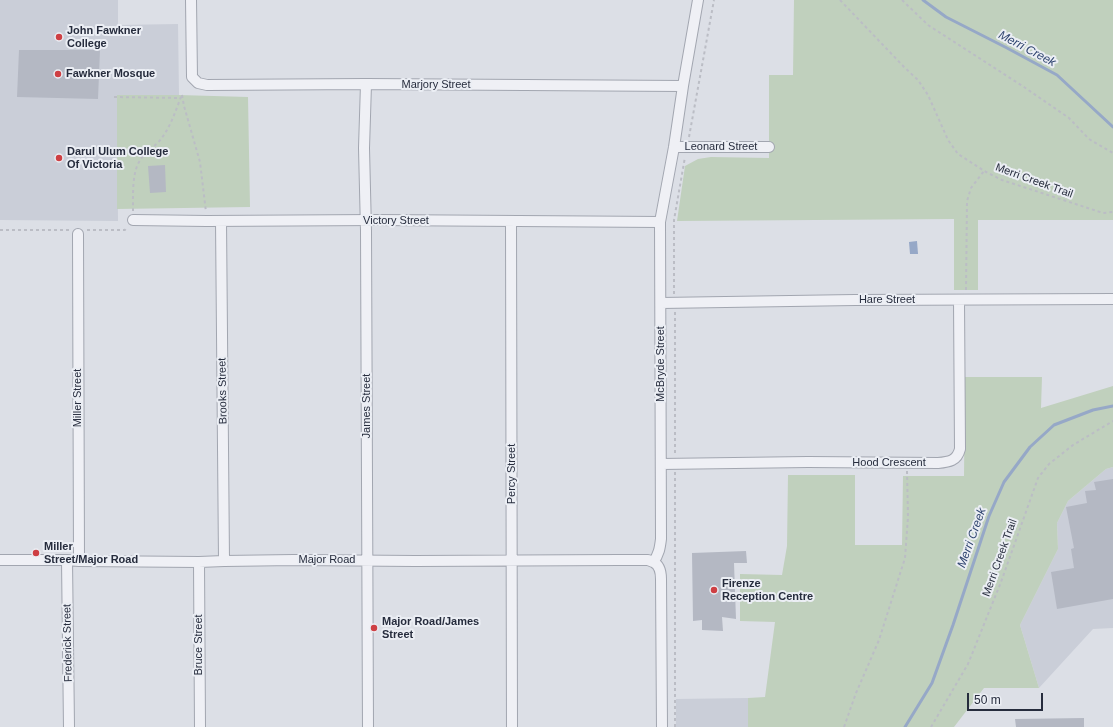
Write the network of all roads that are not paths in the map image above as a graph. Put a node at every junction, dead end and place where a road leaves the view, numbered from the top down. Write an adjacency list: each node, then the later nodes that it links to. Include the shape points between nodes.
1 (191, 0): 3 (street, Marjory Street, via 192,77 198,83)
2 (698, 0): 4 (street, McBryde Street)
3 (366, 84): 4 (street, Marjory Street); 8 (street, James Street)
4 (683, 86): 5 (street, McBryde Street)
5 (674, 147): 6 (street, Leonard Street); 11 (street, McBryde Street)
6 (769, 147)
7 (133, 220): 9 (street, Victory Street)
8 (366, 220): 9 (street, Victory Street); 10 (street, Victory Street); 19 (street, James Street)
9 (221, 221): 22 (street, Brooks Street)
10 (511, 222): 11 (street, Victory Street); 20 (street, Percy Street)
11 (660, 222): 15 (street, McBryde Street)
12 (78, 234): 21 (street, Miller Street)
13 (1113, 299): 14 (street, Hare Street)
14 (963, 300): 15 (street, Hare Street); 16 (street, Hood Crescent, via 960,439 956,458 947,463)
15 (661, 302): 16 (street, McBryde Street)
16 (662, 464): 24 (street, McBryde Street, via 662,539)
17 (0, 560): 18 (street, Major Road)
18 (67, 560): 21 (street, Major Road); 25 (street, Frederick Street)
19 (368, 560): 20 (street, Major Road); 22 (street, Major Road); 27 (street, James Street)
20 (512, 560): 24 (street, Major Road); 28 (street, Percy Street)
21 (79, 561): 23 (street, Major Road)
22 (224, 561): 23 (street, Major Road)
23 (199, 562): 26 (street, Bruce Street)
24 (653, 562): 29 (street, via 661,574)
25 (69, 727)
26 (200, 727)
27 (368, 727)
28 (512, 727)
29 (662, 727)

